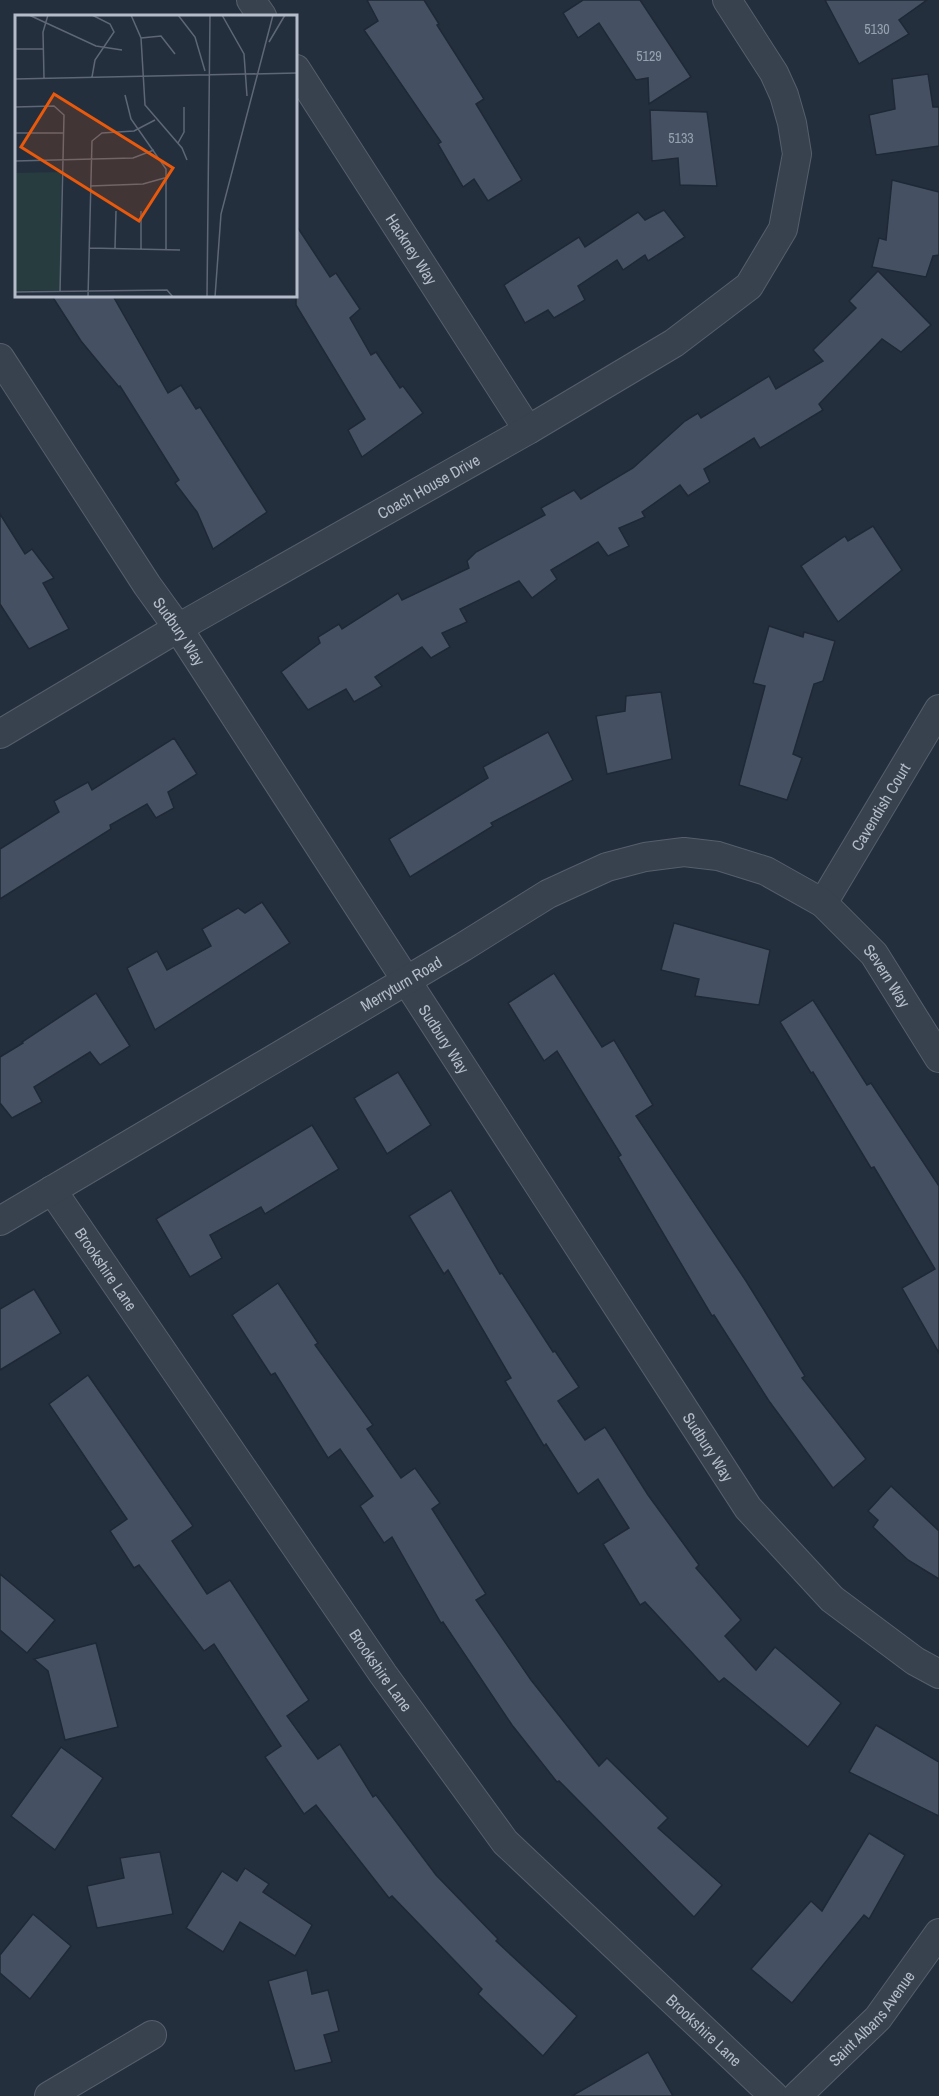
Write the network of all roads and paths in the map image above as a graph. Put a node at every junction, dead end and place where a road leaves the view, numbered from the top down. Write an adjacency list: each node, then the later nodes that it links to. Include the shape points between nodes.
1 (251, 0): 3 (street)
2 (727, 0): 6 (street, Coach House Drive, via 774,73 792,123 796,154 783,229 749,286 674,343)
3 (261, 15)
4 (297, 71): 6 (street, Hackney Way)
5 (0, 358): 7 (street, Sudbury Way)
6 (528, 430): 7 (street, Coach House Drive)
7 (178, 628): 9 (street, Coach House Drive); 11 (street, Sudbury Way)
8 (939, 710): 10 (street, Cavendish Court)
9 (0, 734)
10 (823, 903): 11 (street, Merryturn Road, via 766,871 718,856 684,852 645,857 607,867 548,894); 12 (street, Severn Way, via 874,954)
11 (406, 981): 13 (street, Merryturn Road); 15 (street, Sudbury Way, via 748,1508 832,1599)
12 (939, 1059)
13 (52, 1190): 14 (street, Merryturn Road); 19 (street, Brookshire Lane, via 383,1674 505,1842)
14 (0, 1221)
15 (939, 1674)
16 (939, 1933): 20 (street, Saint Albans Avenue, via 878,2018)
17 (152, 2035): 18 (street)
18 (49, 2096)
19 (774, 2096)
20 (797, 2096)

